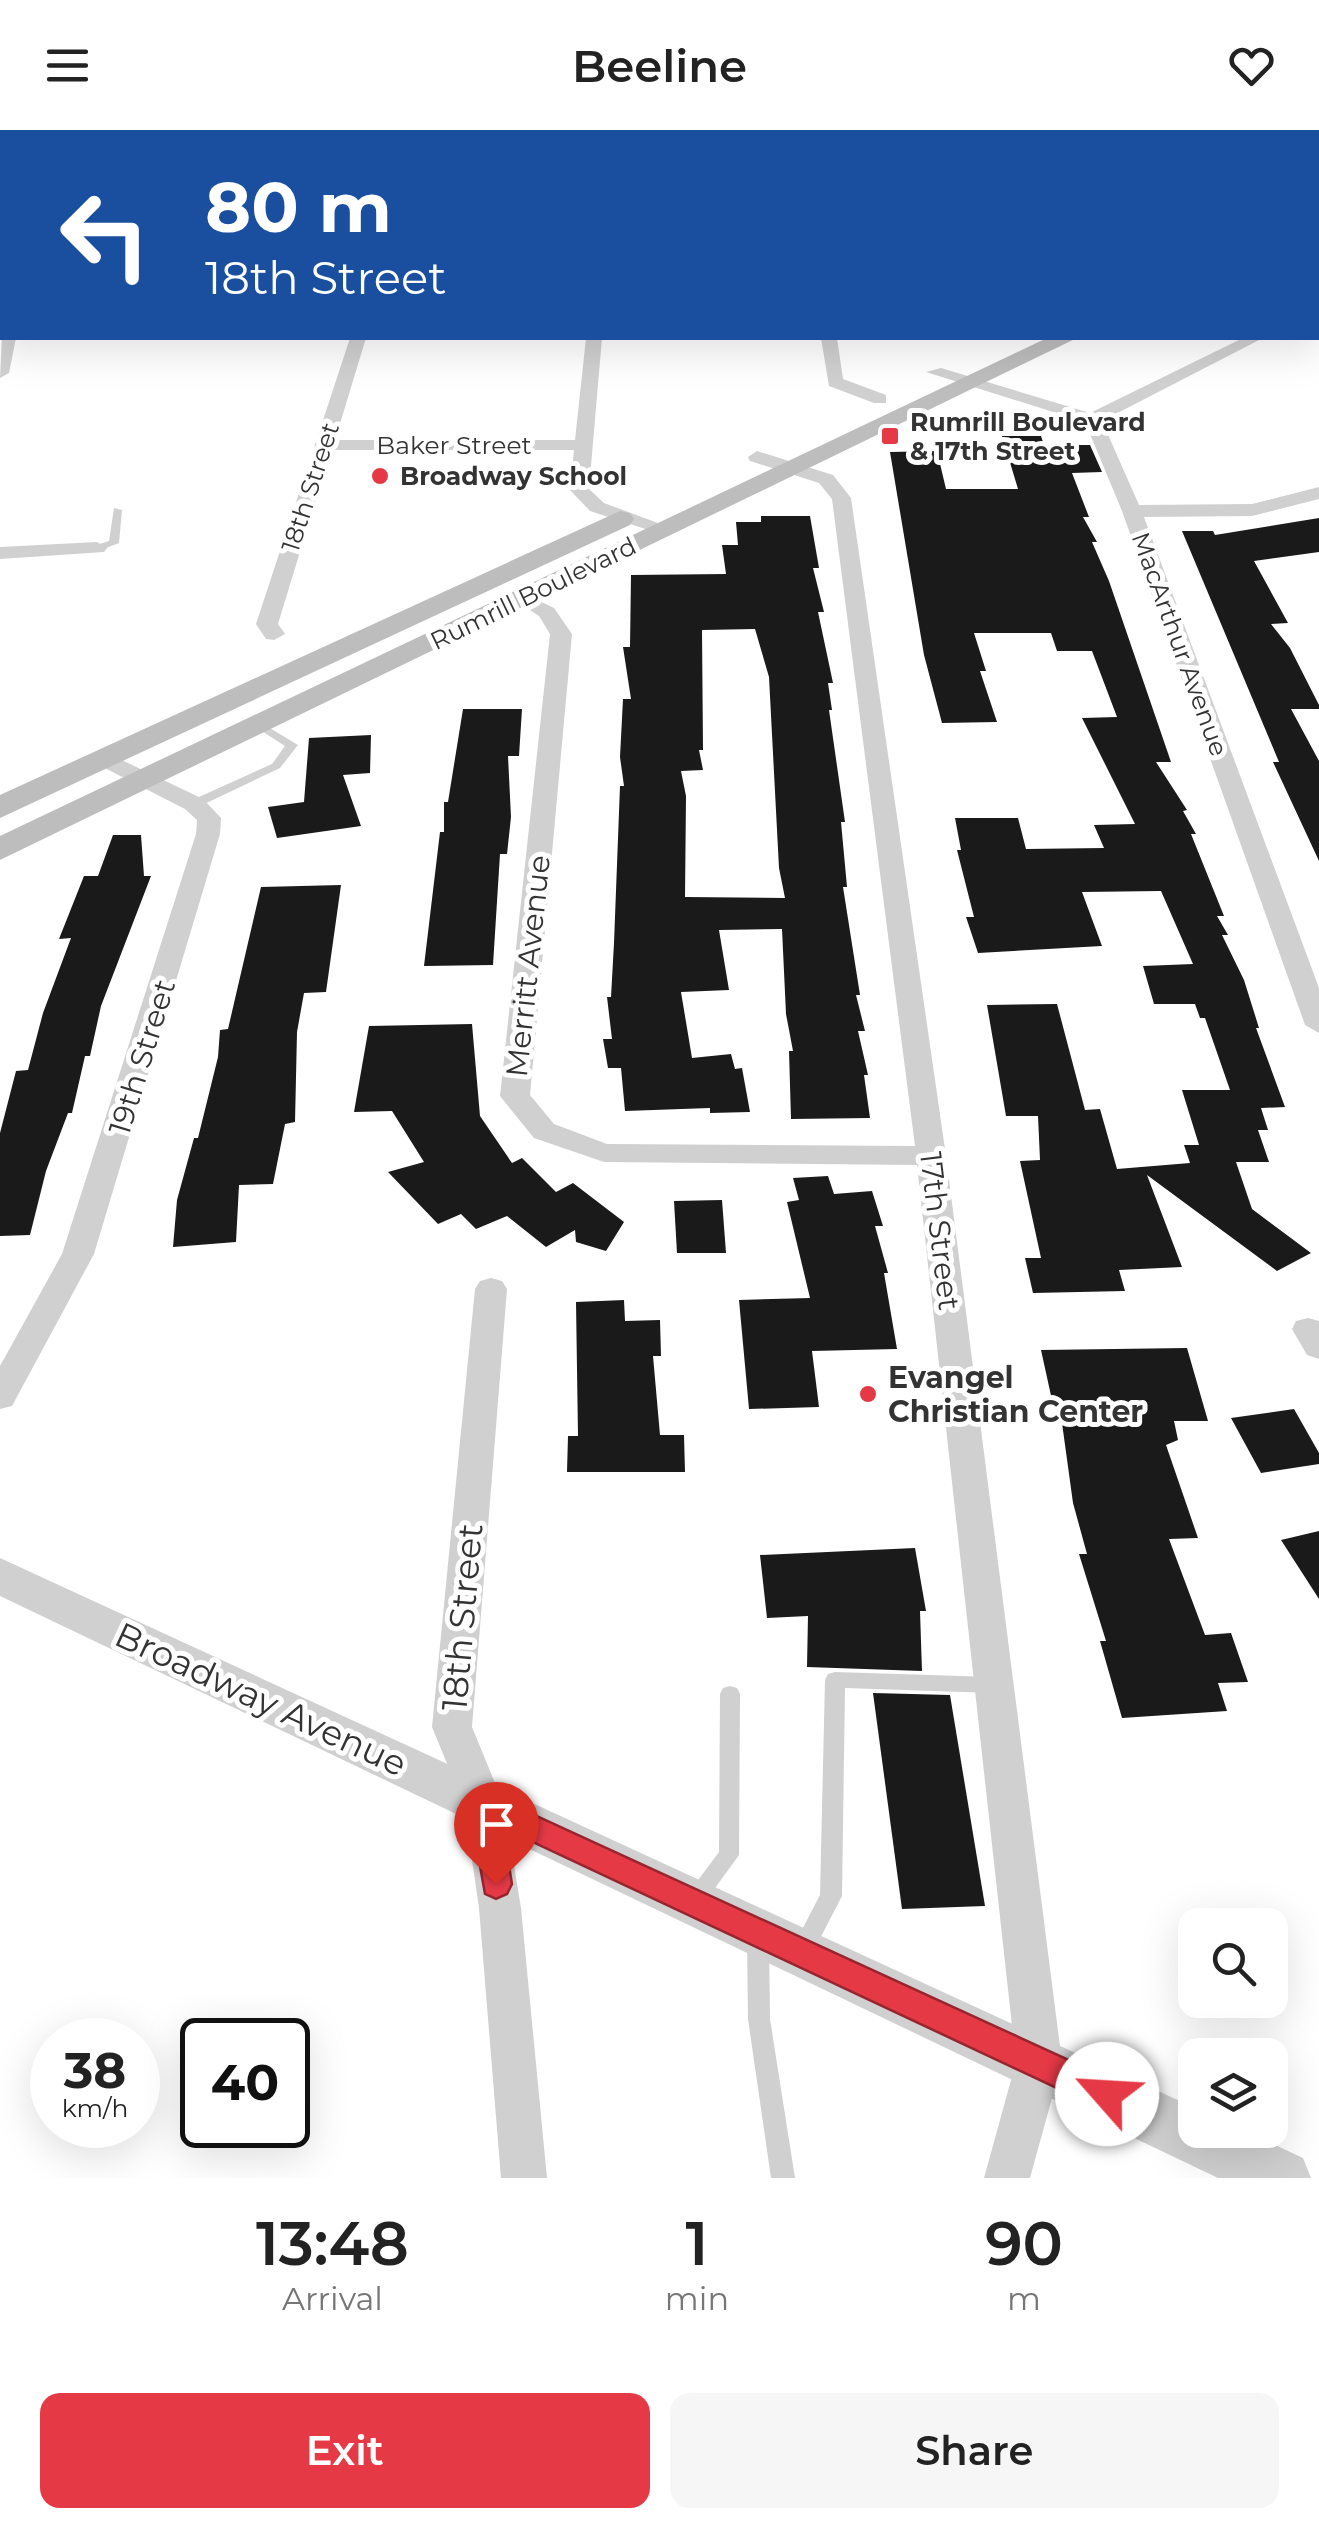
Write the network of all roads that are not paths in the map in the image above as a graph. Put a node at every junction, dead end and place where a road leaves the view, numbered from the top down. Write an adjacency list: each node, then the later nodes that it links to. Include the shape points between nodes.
1 (8, 340): 9 (street)
2 (357, 340): 14 (street, 18th Street)
3 (594, 340): 15 (street)
4 (829, 340): 11 (street, via 835,382)
5 (1006, 340): 8 (main road)
6 (1062, 340): 10 (main road, Rumrill Boulevard)
7 (1251, 340): 12 (street)
8 (935, 372): 10 (street); 11 (main road)
9 (0, 373)
10 (971, 382): 12 (street); 16 (main road, Rumrill Boulevard)
11 (880, 399): 13 (main road)
12 (1092, 419): 19 (street, MacArthur Avenue)
13 (817, 429)
14 (324, 445): 15 (street, Baker Street); 25 (street, 18th Street, via 267,624)
15 (584, 445): 20 (street, via 579,490 598,508)
16 (790, 456): 20 (main road, Rumrill Boulevard, via 757,457); 21 (main road, Rumrill Boulevard); 33 (street, 17th Street, via 841,498)
17 (1319, 493): 19 (street, via 1252,510)
18 (117, 510): 22 (lane, via 114,543)
19 (1132, 511): 32 (street, MacArthur Avenue)
20 (626, 516): 21 (street); 27 (main road, Rumrill Boulevard)
21 (664, 530): 24 (main road, Rumrill Boulevard)
22 (97, 548): 23 (street)
23 (0, 553)
24 (523, 599): 26 (main road, Rumrill Boulevard); 33 (street, Merritt Avenue, via 547,612 561,634 515,1096 544,1131 604,1152)
25 (274, 634)
26 (258, 724): 28 (main road, Rumrill Boulevard); 29 (lane, via 292,745 276,766)
27 (104, 760): 28 (street); 30 (main road, Rumrill Boulevard)
28 (143, 778): 29 (street); 31 (main road, Rumrill Boulevard)
29 (194, 804): 35 (street, 19th Street, via 209,818 208,834 110,1159 78,1254)
30 (0, 808)
31 (0, 848)
32 (1319, 1025)
33 (931, 1156): 37 (street, 17th Street)
34 (491, 1289): 39 (street, 18th Street, via 452,1727)
35 (0, 1396)
36 (0, 1576): 39 (street, Broadway Avenue)
37 (997, 1685): 41 (lane, via 835,1680 831,1896); 42 (street, 17th Street)
38 (730, 1694): 40 (lane, via 729,1855)
39 (484, 1805): 40 (street, Broadway Avenue); 43 (street, 18th Street)
40 (693, 1902): 41 (street, Broadway Avenue)
41 (780, 1942): 42 (street, Broadway Avenue); 44 (lane, via 759,2019)
42 (1039, 2062): 45 (street); 46 (street, Broadway Avenue)
43 (524, 2178)
44 (782, 2178)
45 (1007, 2178)
46 (1282, 2178)

